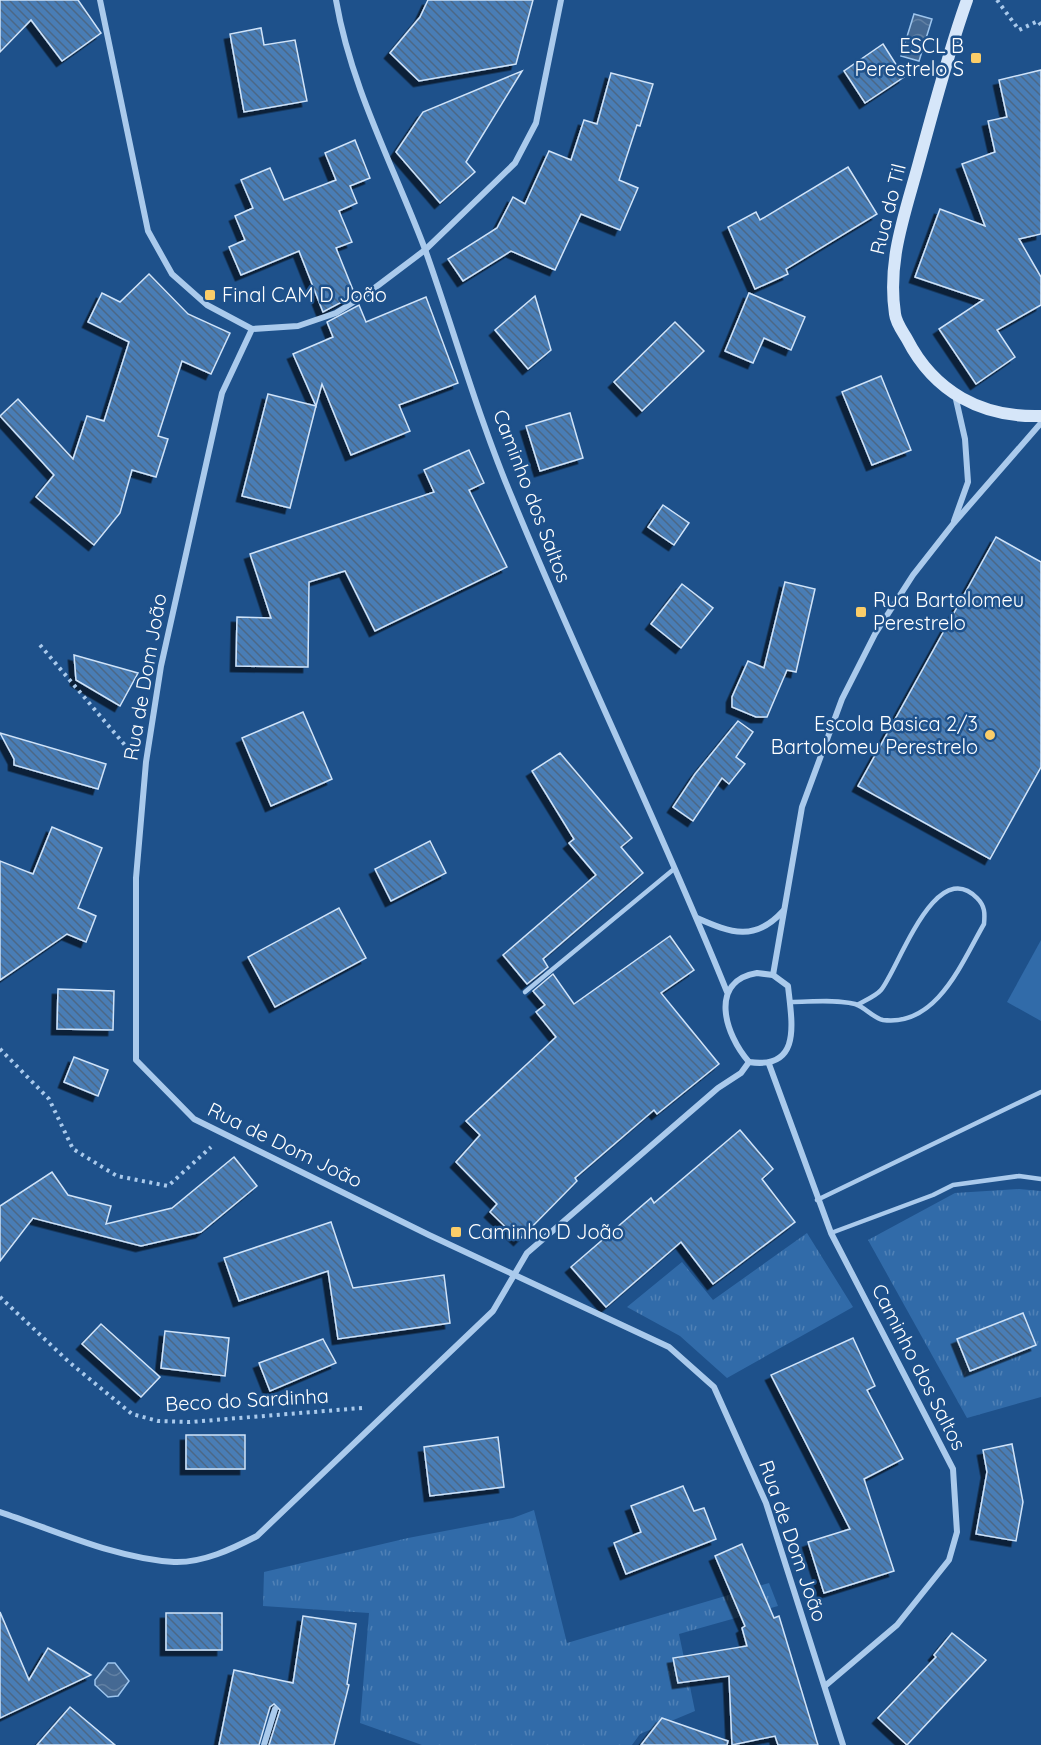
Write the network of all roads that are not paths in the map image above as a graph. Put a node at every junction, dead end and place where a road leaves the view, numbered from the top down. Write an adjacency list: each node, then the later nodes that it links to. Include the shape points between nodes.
1 (100, 0): 6 (street, via 148,231 172,274 207,305)
2 (336, 0): 5 (street, Caminho dos Saltos, via 376,129)
3 (561, 0): 5 (street, via 536,123 515,162)
4 (967, 0): 7 (main road, Rua do Til, via 949,50 893,256 895,317 916,357 934,379)
5 (425, 250): 6 (street, via 336,313 298,326); 11 (street, Caminho dos Saltos, via 511,497)
6 (252, 329): 25 (street, Rua de Dom João, via 222,393 161,666 145,768 136,878 136,1060 194,1119)
7 (955, 395): 8 (main road, Rua do Til, via 1009,414); 10 (street, via 968,482)
8 (1041, 416)
9 (1041, 423): 10 (street)
10 (953, 524): 12 (street, via 913,575 875,634 842,699 802,807)
11 (674, 869): 13 (street, Caminho dos Saltos); 15 (lane)
12 (784, 909): 13 (street, via 765,927 749,933 727,931); 14 (street)
13 (697, 918): 16 (street, Caminho dos Saltos)
14 (773, 975): 16 (street, via 741,976); 17 (street, via 788,986)
15 (525, 992)
16 (727, 992): 19 (street, via 731,1031)
17 (790, 1002): 18 (lane); 20 (street, via 792,1038 786,1051)
18 (857, 1005): 18 (lane, via 880,1020 902,1021 945,991 984,924 986,912 980,901 961,891 948,891 936,900 917,923 880,991)
19 (749, 1062): 20 (street); 25 (street, via 741,1073 718,1088 527,1253)
20 (769, 1064): 23 (street, Caminho dos Saltos)
21 (1041, 1092): 23 (lane)
22 (1041, 1179): 24 (lane, via 1019,1176 952,1185)
23 (817, 1200): 24 (street, Caminho dos Saltos)
24 (831, 1233): 27 (street, Caminho dos Saltos, via 953,1469 957,1532 949,1560 897,1625)
25 (513, 1275): 26 (street, via 493,1311 257,1536 212,1556 175,1562 129,1555); 27 (street, Rua de Dom João, via 669,1347 714,1387 766,1503)
26 (0, 1512)
27 (825, 1686): 30 (street, Rua de Dom João)
28 (275, 1709): 29 (street)
29 (264, 1745)
30 (843, 1745)

